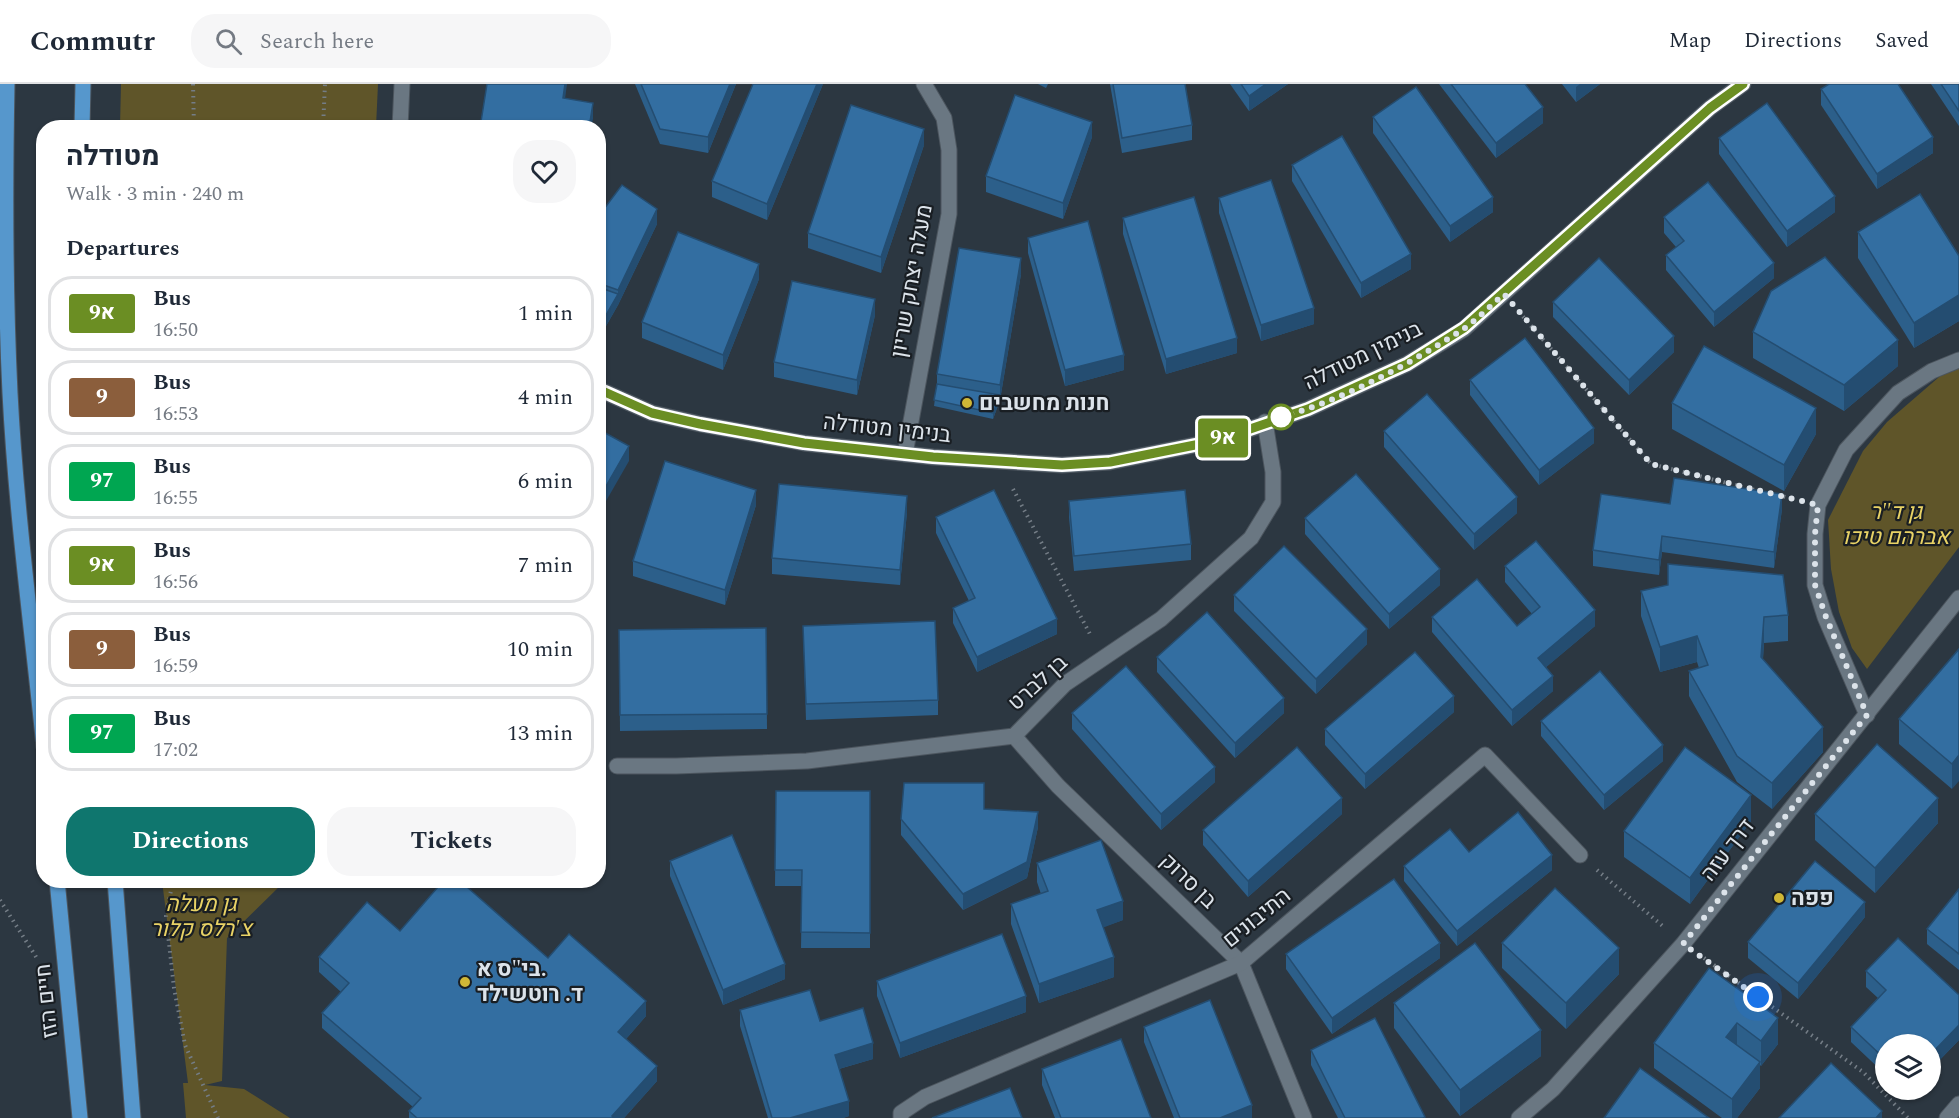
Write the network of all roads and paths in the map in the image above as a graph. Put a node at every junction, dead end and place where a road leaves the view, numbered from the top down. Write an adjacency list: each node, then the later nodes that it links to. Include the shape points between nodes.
1 (7, 84): 23 (main road, via 10,393)
2 (83, 84): 8 (main road)
3 (193, 84): 9 (path)
4 (324, 84): 10 (path)
5 (402, 84): 11 (street)
6 (924, 84): 16 (street, מעלה יצחק שריון, via 944,118 949,150 949,214)
7 (1743, 84): 12 (street, בנימין מטודלה, via 1710,108)
8 (82, 120)
9 (194, 120)
10 (323, 120)
11 (400, 120)
12 (1504, 294): 15 (street, בנימין מטודלה, via 1464,328 1407,364 1308,409); 18 (path, via 1651,464)
13 (1959, 360): 20 (street, via 1932,371 1898,393 1846,450)
14 (606, 393): 16 (street, בנימין מטודלה, via 652,413 700,424 804,443)
15 (1266, 422): 17 (street, בנימין מטודלה, via 1215,441 1110,462 1062,465); 22 (street, בן לברט, via 1274,502 1251,538 1161,619)
16 (905, 454): 17 (street, בנימין מטודלה)
17 (998, 461): 22 (path)
18 (1763, 492)
19 (1774, 494): 20 (path)
20 (1818, 505): 24 (street, via 1815,585)
21 (1959, 598): 24 (street, דרך עזה)
22 (1103, 657): 25 (street, בן לברט, via 1065,684)
23 (36, 670)
24 (1867, 715): 32 (street, דרך עזה)
25 (1014, 735): 26 (street, בן לברט, via 807,761); 33 (street, בן סרוק, via 1058,786)
26 (617, 766)
27 (1580, 855): 32 (path); 33 (street, התיבונים, via 1485,755)
28 (58, 888): 36 (main road, חיים הזז)
29 (116, 888): 37 (main road)
30 (171, 888): 38 (path, via 166,916 185,1046)
31 (0, 900): 34 (path)
32 (1683, 944): 41 (street, דרך עזה, via 1553,1089); 42 (path, via 1863,1072)
33 (1242, 963): 39 (street, התיבונים, via 925,1097 901,1113); 40 (street, בן סרוק)
34 (41, 967)
35 (1959, 1104): 43 (street)
36 (80, 1118)
37 (133, 1118)
38 (218, 1118)
39 (901, 1118)
40 (1304, 1118)
41 (1519, 1118)
42 (1908, 1118)
43 (1947, 1118)

